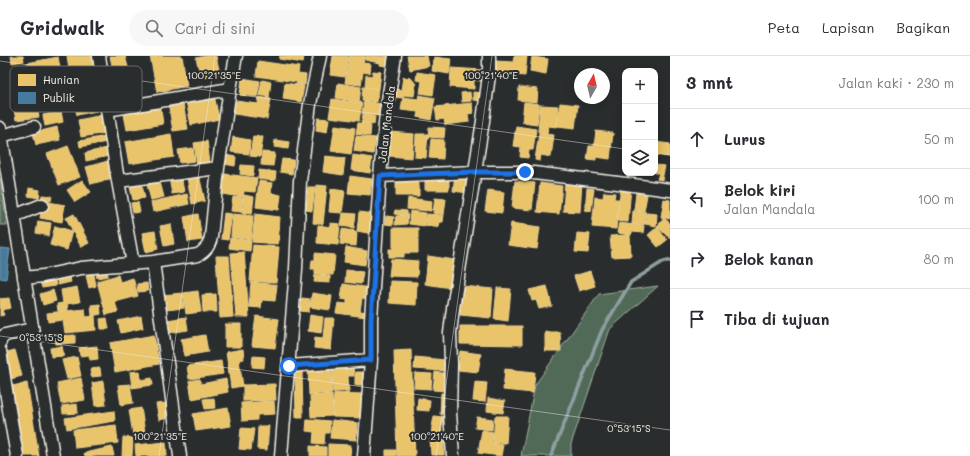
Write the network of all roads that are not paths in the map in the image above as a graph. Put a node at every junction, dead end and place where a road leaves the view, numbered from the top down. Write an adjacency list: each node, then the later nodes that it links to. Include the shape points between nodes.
1 (98, 56): 6 (street)
2 (236, 56): 7 (street)
3 (320, 56): 26 (street, via 310,104 300,181)
4 (395, 56): 14 (street, Jalan Mandala)
5 (489, 56): 13 (street, via 489,75)
6 (100, 66)
7 (230, 89): 8 (street); 12 (street)
8 (142, 104)
9 (107, 112): 15 (street)
10 (34, 127): 11 (street)
11 (0, 132): 18 (street)
12 (218, 168): 15 (street); 19 (street, via 209,245 198,255)
13 (476, 172): 14 (street); 16 (street, via 525,172); 33 (street, via 450,333)
14 (380, 176): 25 (street, Jalan Mandala)
15 (118, 181): 20 (street)
16 (670, 190)
17 (42, 206): 18 (street)
18 (14, 216): 21 (street)
19 (153, 262): 20 (street); 30 (street)
20 (132, 264): 21 (street, via 81,268)
21 (24, 278): 22 (street)
22 (32, 329): 23 (street, via 5,335); 29 (street)
23 (0, 342)
24 (0, 351): 27 (street)
25 (371, 360): 26 (street); 32 (street, Jalan Mandala)
26 (289, 366): 31 (street)
27 (4, 411): 28 (street)
28 (17, 456)
29 (53, 456)
30 (180, 456)
31 (281, 456)
32 (364, 456)
33 (452, 456)

